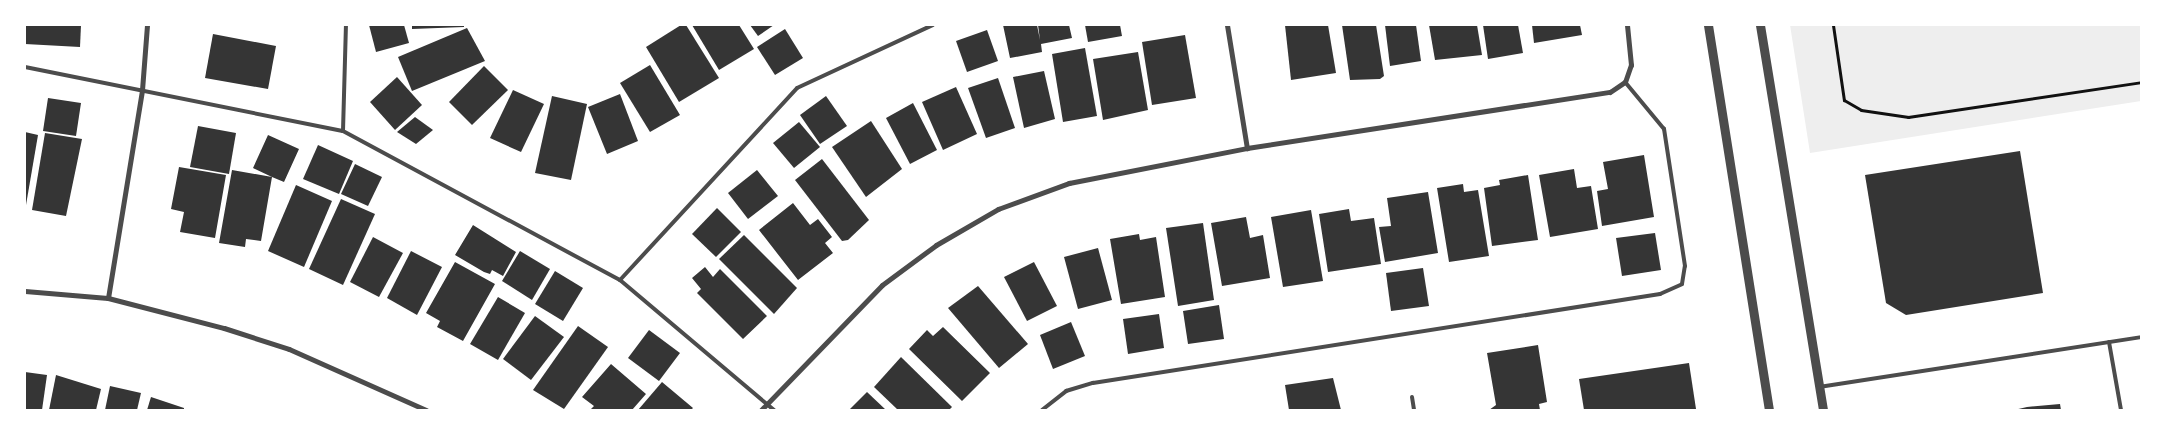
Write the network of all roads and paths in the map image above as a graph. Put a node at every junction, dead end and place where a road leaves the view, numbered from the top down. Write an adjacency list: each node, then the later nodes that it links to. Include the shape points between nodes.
1 (147, 25): 12 (street)
2 (346, 25): 13 (lane)
3 (933, 25): 15 (lane, via 797,88)
4 (1227, 25): 14 (street)
5 (1627, 25): 10 (street, via 1632,65)
6 (1708, 25): 28 (street)
7 (1760, 25): 20 (street)
8 (1833, 25): 11 (path, via 1844,100 1861,110 1908,117)
9 (25, 67): 12 (lane)
10 (1625, 82): 14 (street, via 1602,95); 26 (lane, via 1664,129 1685,266 1682,284 1660,294 1093,383 1066,391)
11 (2141, 82)
12 (142, 90): 13 (lane); 17 (street)
13 (343, 131): 15 (lane)
14 (1247, 148): 22 (street, via 1069,184 964,227 882,285)
15 (620, 280): 22 (lane)
16 (25, 290): 17 (street)
17 (108, 298): 23 (street, via 288,349)
18 (2141, 337): 19 (lane)
19 (2109, 342): 20 (lane); 30 (lane)
20 (1819, 386): 29 (street)
21 (1412, 397): 27 (lane)
22 (767, 404): 24 (street); 25 (lane)
23 (426, 410)
24 (761, 410)
25 (774, 410)
26 (1042, 410)
27 (1414, 410)
28 (1769, 410)
29 (1823, 410)
30 (2121, 410)

